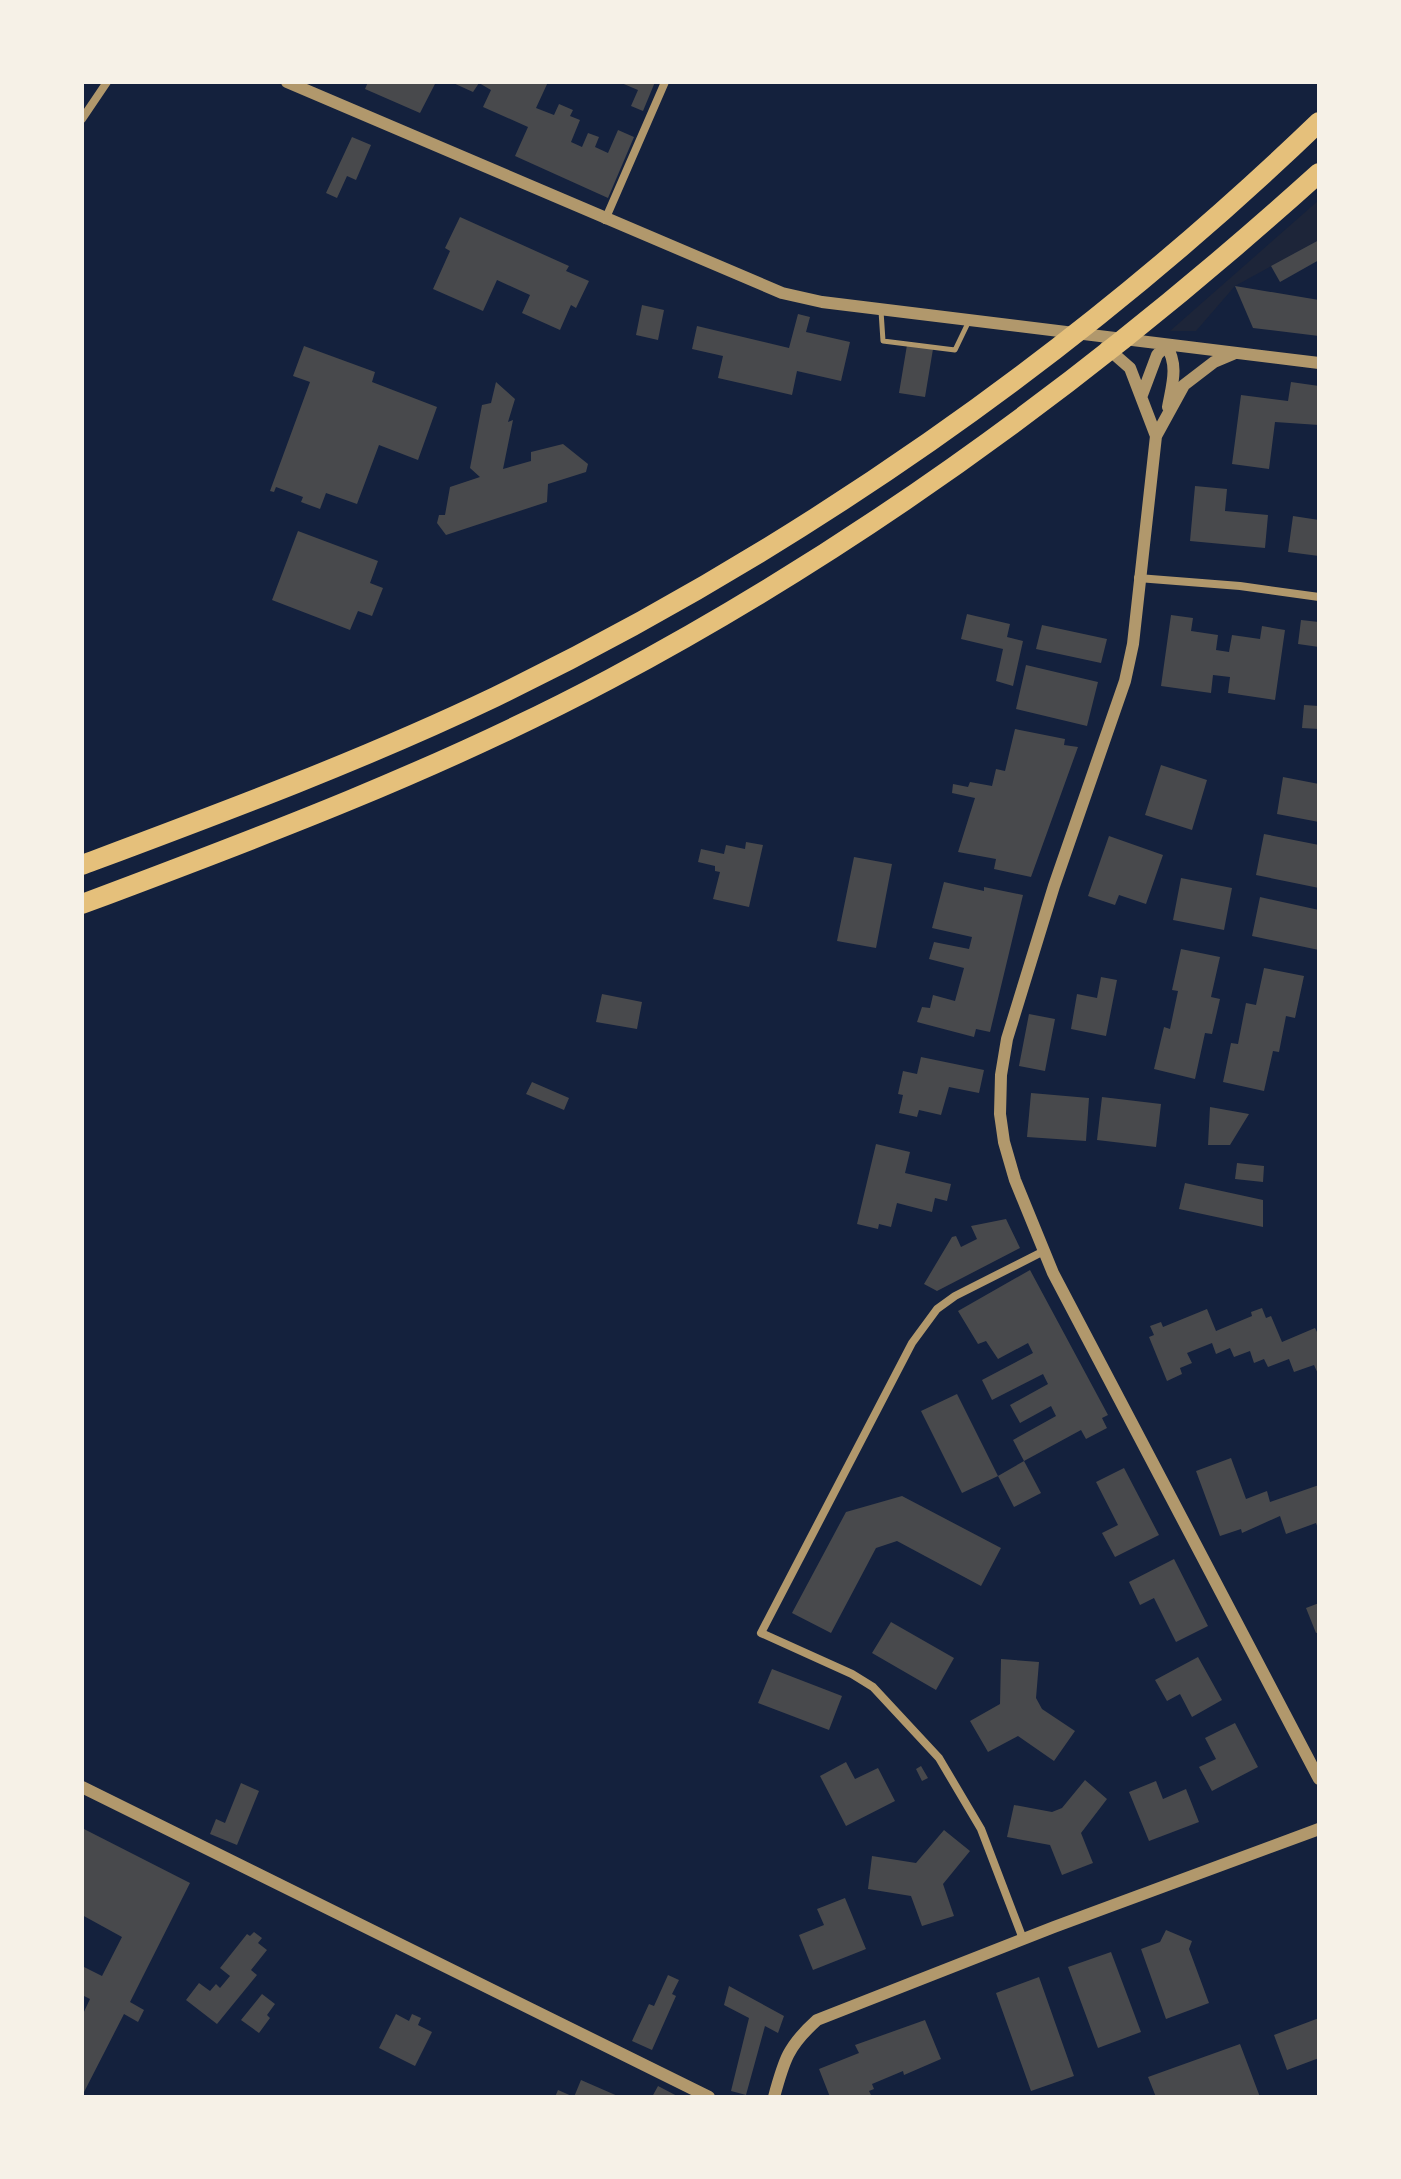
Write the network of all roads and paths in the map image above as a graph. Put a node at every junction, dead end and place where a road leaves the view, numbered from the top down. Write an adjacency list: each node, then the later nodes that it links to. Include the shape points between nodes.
1 (107, 82): 4 (street)
2 (287, 82): 7 (street)
3 (665, 82): 7 (street)
4 (82, 119)
5 (1319, 122): 19 (highway, via 1217,215 1021,374 890,467 697,590 404,739)
6 (1319, 173): 20 (highway, via 1044,403 804,567 609,680 416,772 291,826)
7 (605, 220): 8 (street, via 782,293)
8 (881, 310): 9 (street); 9 (lane, via 883,341 926,347 955,350)
9 (969, 321): 10 (street)
10 (1089, 335): 11 (street); 14 (street, via 1130,368)
11 (1166, 345): 12 (street); 14 (street); 15 (street, via 1174,364)
12 (1233, 354): 13 (street); 15 (street, via 1184,385)
13 (1319, 363)
14 (1142, 395): 16 (street)
15 (1166, 418): 16 (street)
16 (1156, 436): 17 (street)
17 (1138, 578): 18 (street); 21 (street, via 1125,681 1023,980 1001,1075 1004,1142)
18 (1319, 597)
19 (82, 865)
20 (82, 904)
21 (1044, 1251): 22 (street); 25 (street, via 937,1309 912,1343 761,1633 873,1687 939,1758 981,1829)
22 (1319, 1779)
23 (82, 1787): 26 (street)
24 (1319, 1829): 25 (street)
25 (1023, 1939): 27 (street, via 817,2020 798,2037 784,2061)
26 (709, 2097)
27 (774, 2097)

